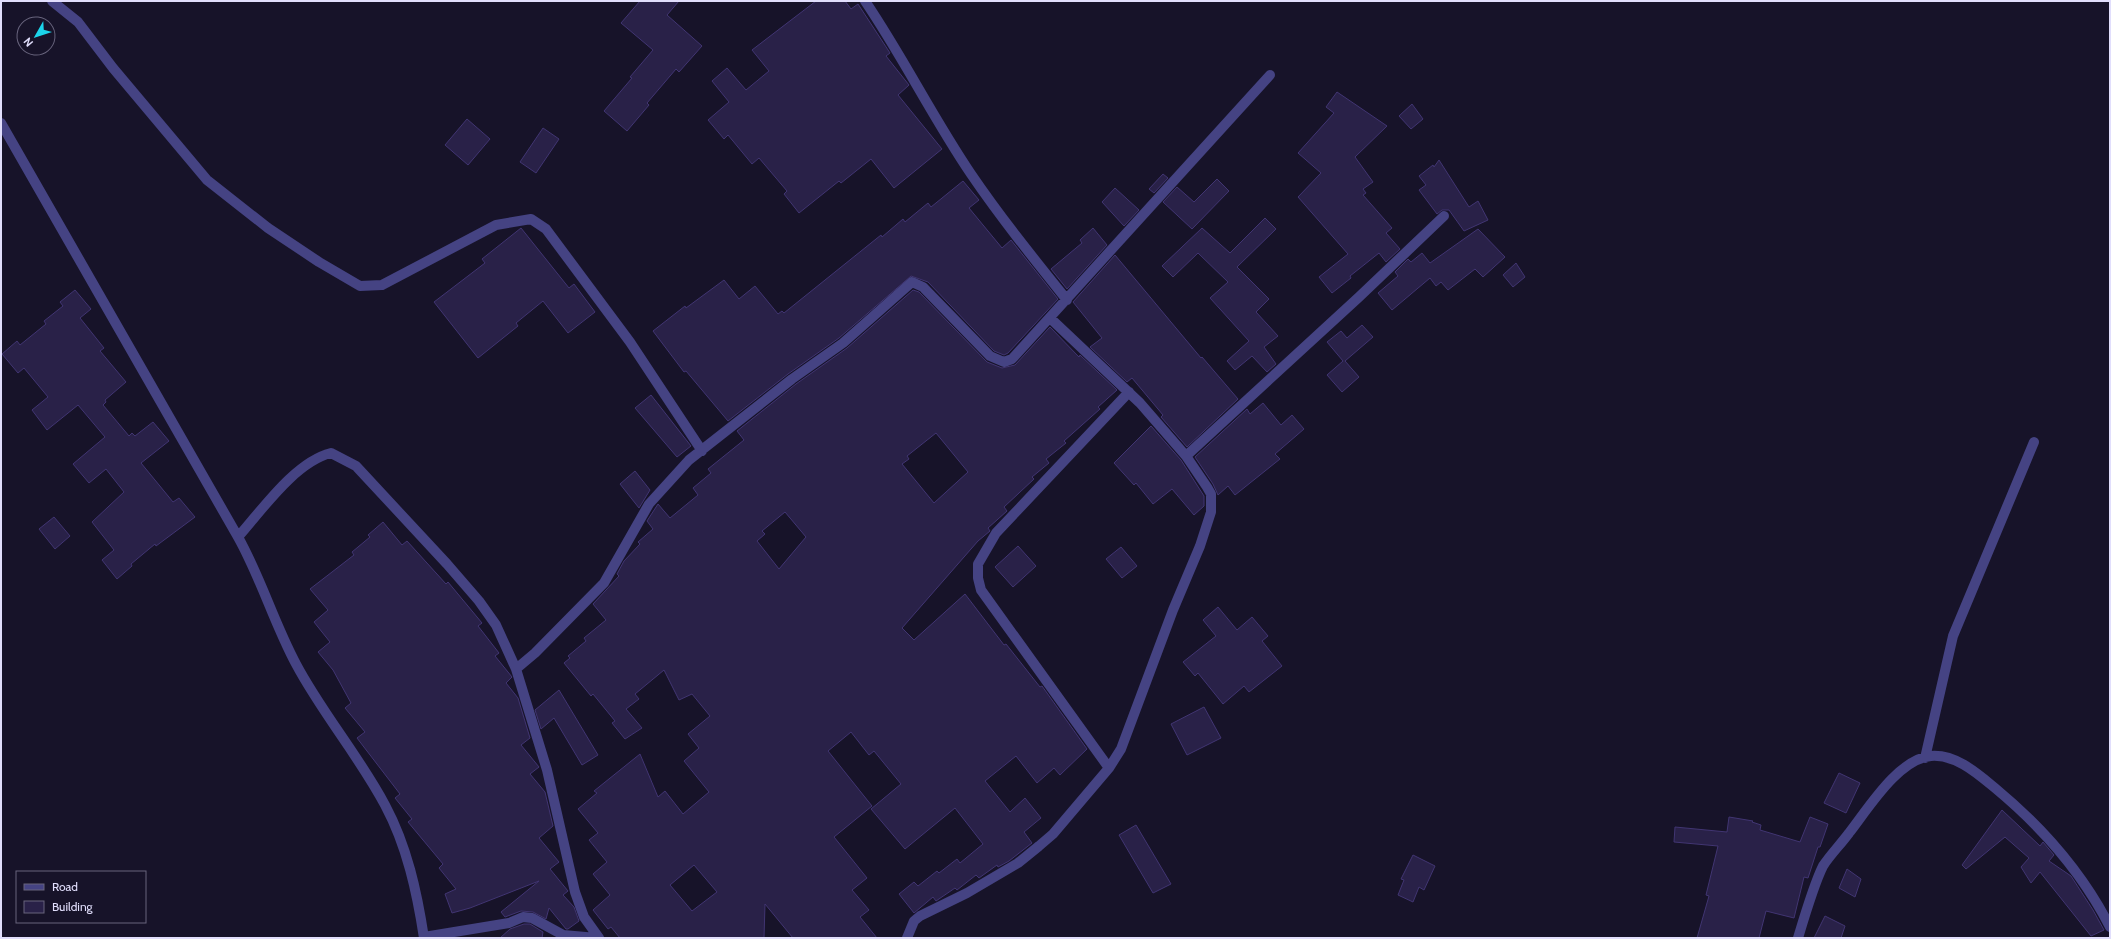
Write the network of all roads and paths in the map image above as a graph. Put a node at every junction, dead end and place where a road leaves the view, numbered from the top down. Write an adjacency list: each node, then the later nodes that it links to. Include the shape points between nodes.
1 (52, 1): 10 (street, via 78,22 207,180 268,228 318,262 360,286 382,285 496,225 531,219 546,229 630,342)
2 (865, 1): 6 (street, via 889,36 971,174 1002,218)
3 (1270, 75): 6 (street)
4 (1, 123): 12 (street)
5 (1444, 216): 11 (street, via 1354,303)
6 (1067, 300): 7 (street)
7 (1050, 318): 8 (street); 10 (street, via 1012,359 1004,362 990,356 923,287 912,282 843,343)
8 (1129, 392): 11 (street); 15 (street, via 996,533 978,564 980,590)
9 (2034, 442): 14 (street, via 1953,636)
10 (702, 451): 13 (street, via 664,486 649,504 604,583)
11 (1186, 456): 15 (street, via 1211,494 1211,512 1121,749)
12 (238, 537): 13 (street, via 288,481 318,456 331,453 345,459 356,466 479,601 496,625); 17 (street, via 296,665 386,806 402,843 415,887)
13 (516, 669): 18 (street, via 556,802 574,892 584,917)
14 (1925, 758): 16 (street, via 1932,756 1949,759 1966,766 2022,810 2069,862); 20 (street, via 1891,779 1823,866)
15 (1109, 768): 19 (street, via 1053,834 1039,846 1018,863 920,916 914,921)
16 (2110, 927)
17 (424, 937): 18 (street, via 532,918 563,935)
18 (598, 938)
19 (907, 938)
20 (1798, 938)

